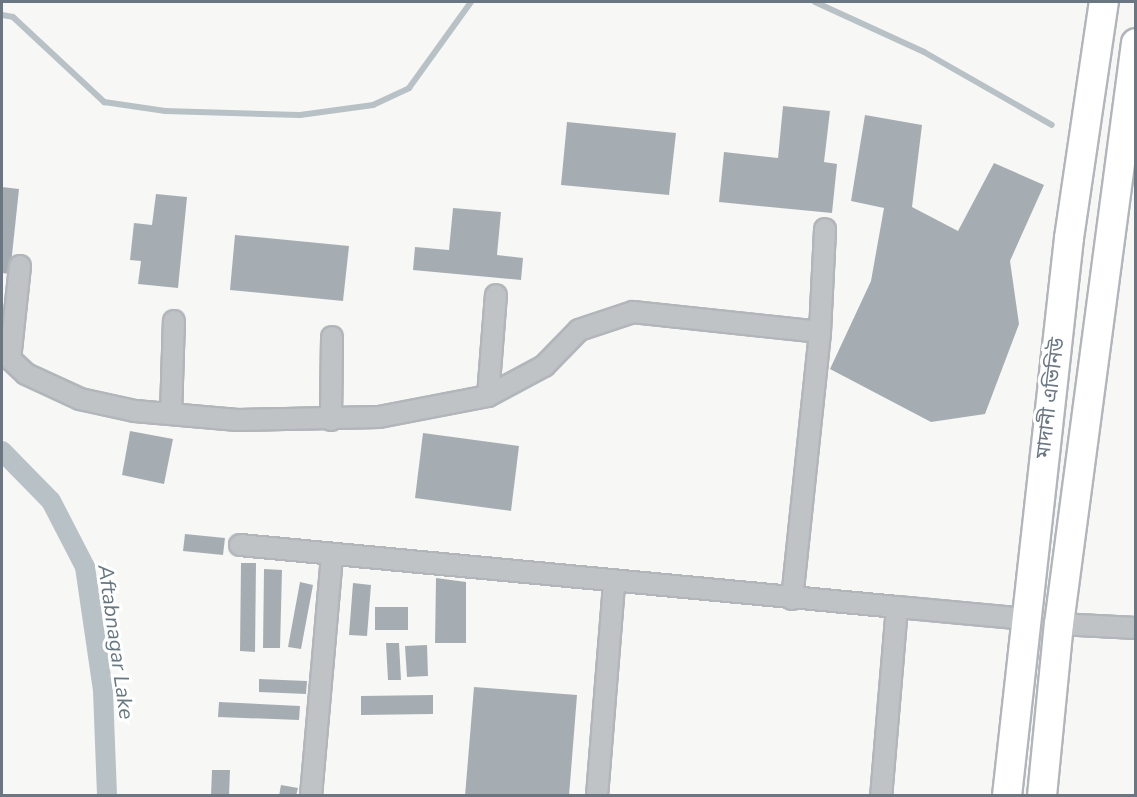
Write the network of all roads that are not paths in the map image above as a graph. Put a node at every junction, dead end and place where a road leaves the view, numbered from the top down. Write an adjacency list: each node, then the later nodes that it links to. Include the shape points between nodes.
1 (1104, 2): 17 (main road, মাদানী এভিনিউ, via 1069,238)
2 (1136, 43): 18 (main road, মাদানী এভিনিউ)
3 (825, 229): 7 (street)
4 (20, 266): 10 (street, via 10,360 50,388 80,399)
5 (496, 295): 9 (street)
6 (174, 321): 10 (street)
7 (820, 332): 9 (street, via 633,312 579,330 544,366); 15 (street)
8 (332, 337): 11 (street)
9 (488, 396): 11 (street)
10 (171, 414): 11 (street)
11 (331, 420)
12 (240, 546): 13 (street)
13 (332, 557): 14 (street); 20 (street)
14 (614, 583): 15 (street); 21 (street)
15 (792, 599): 16 (street)
16 (897, 607): 17 (street); 22 (street)
17 (1026, 618): 23 (main road, মাদানী এভিনিউ)
18 (1059, 624): 19 (street); 24 (main road, মাদানী এভিনিউ)
19 (1136, 628)
20 (311, 795)
21 (597, 795)
22 (881, 795)
23 (1007, 795)
24 (1042, 795)

